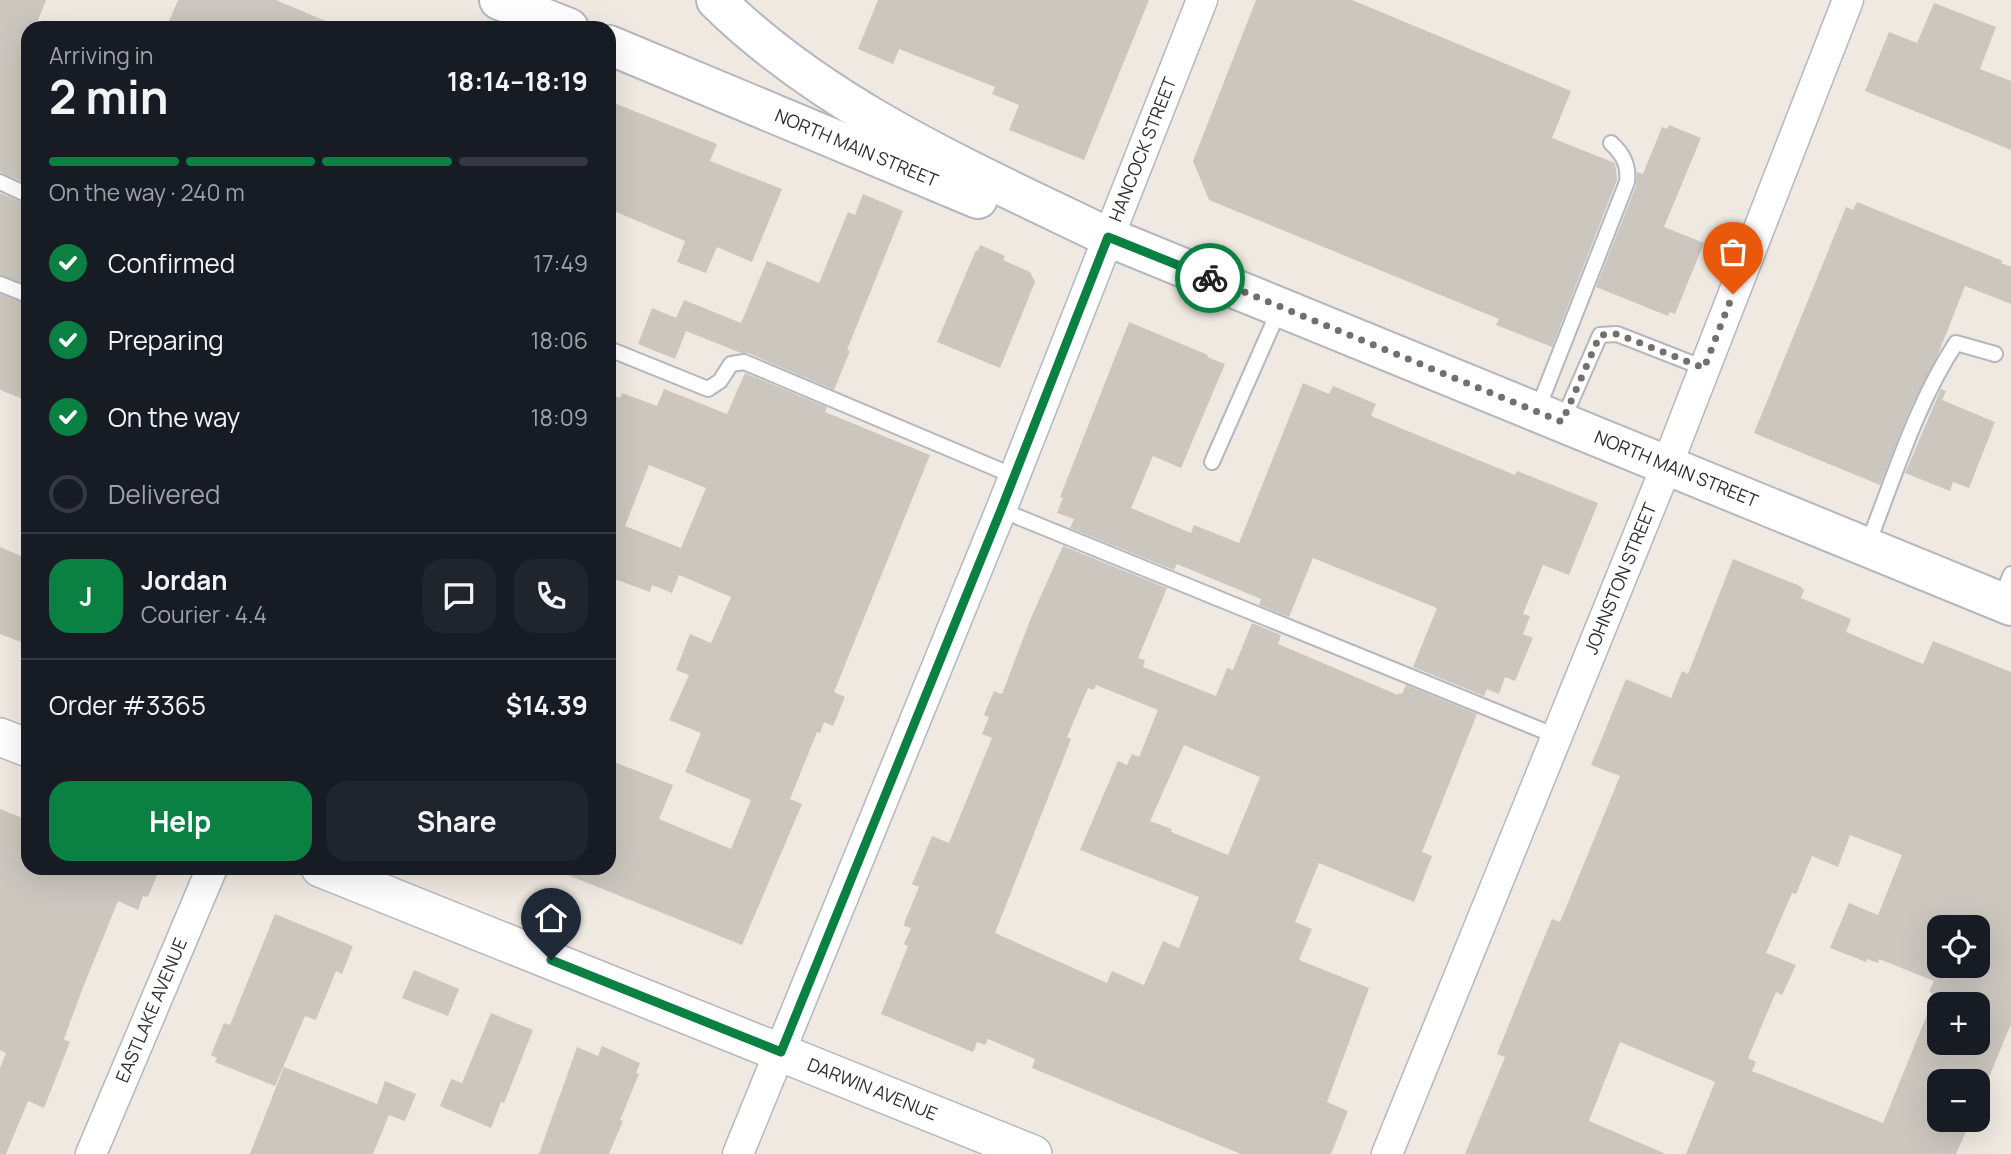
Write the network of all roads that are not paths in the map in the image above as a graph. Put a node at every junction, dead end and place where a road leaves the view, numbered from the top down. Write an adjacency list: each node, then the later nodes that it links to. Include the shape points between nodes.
1 (499, 0): 5 (main road)
2 (716, 0): 10 (main road, NORTH MAIN STREET, via 739,24 801,71 873,118)
3 (1202, 0): 10 (street, HANCOCK STREET)
4 (1848, 0): 16 (street, JOHNSTON STREET)
5 (563, 20)
6 (616, 48): 10 (main road, NORTH MAIN STREET, via 978,199)
7 (1611, 143): 17 (lane, via 1622,152 1627,182)
8 (0, 182): 9 (lane)
9 (21, 192)
10 (1108, 237): 13 (main road, NORTH MAIN STREET); 20 (street, HANCOCK STREET)
11 (0, 284): 12 (lane)
12 (21, 292)
13 (1280, 307): 17 (main road, NORTH MAIN STREET); 18 (lane)
14 (616, 352): 20 (lane, via 708,389 731,364 744,362)
15 (1995, 354): 22 (lane, via 1956,343 1925,400)
16 (1704, 368): 17 (lane, via 1617,334 1600,335); 19 (street, JOHNSTON STREET)
17 (1549, 417): 19 (main road, NORTH MAIN STREET)
18 (1212, 462)
19 (1667, 466): 22 (main road, NORTH MAIN STREET); 24 (street, JOHNSTON STREET)
20 (1014, 476): 21 (street, HANCOCK STREET)
21 (1001, 510): 24 (lane); 29 (street, HANCOCK STREET)
22 (1867, 547): 23 (main road, NORTH MAIN STREET)
23 (2007, 594)
24 (1556, 736): 33 (street, JOHNSTON STREET)
25 (0, 737): 26 (street)
26 (21, 745)
27 (209, 875): 30 (street, EASTLAKE AVENUE)
28 (338, 875): 29 (street, DARWIN AVENUE)
29 (781, 1052): 31 (street, HANCOCK STREET); 32 (street, DARWIN AVENUE)
30 (92, 1154)
31 (738, 1154)
32 (1033, 1154)
33 (1387, 1154)

